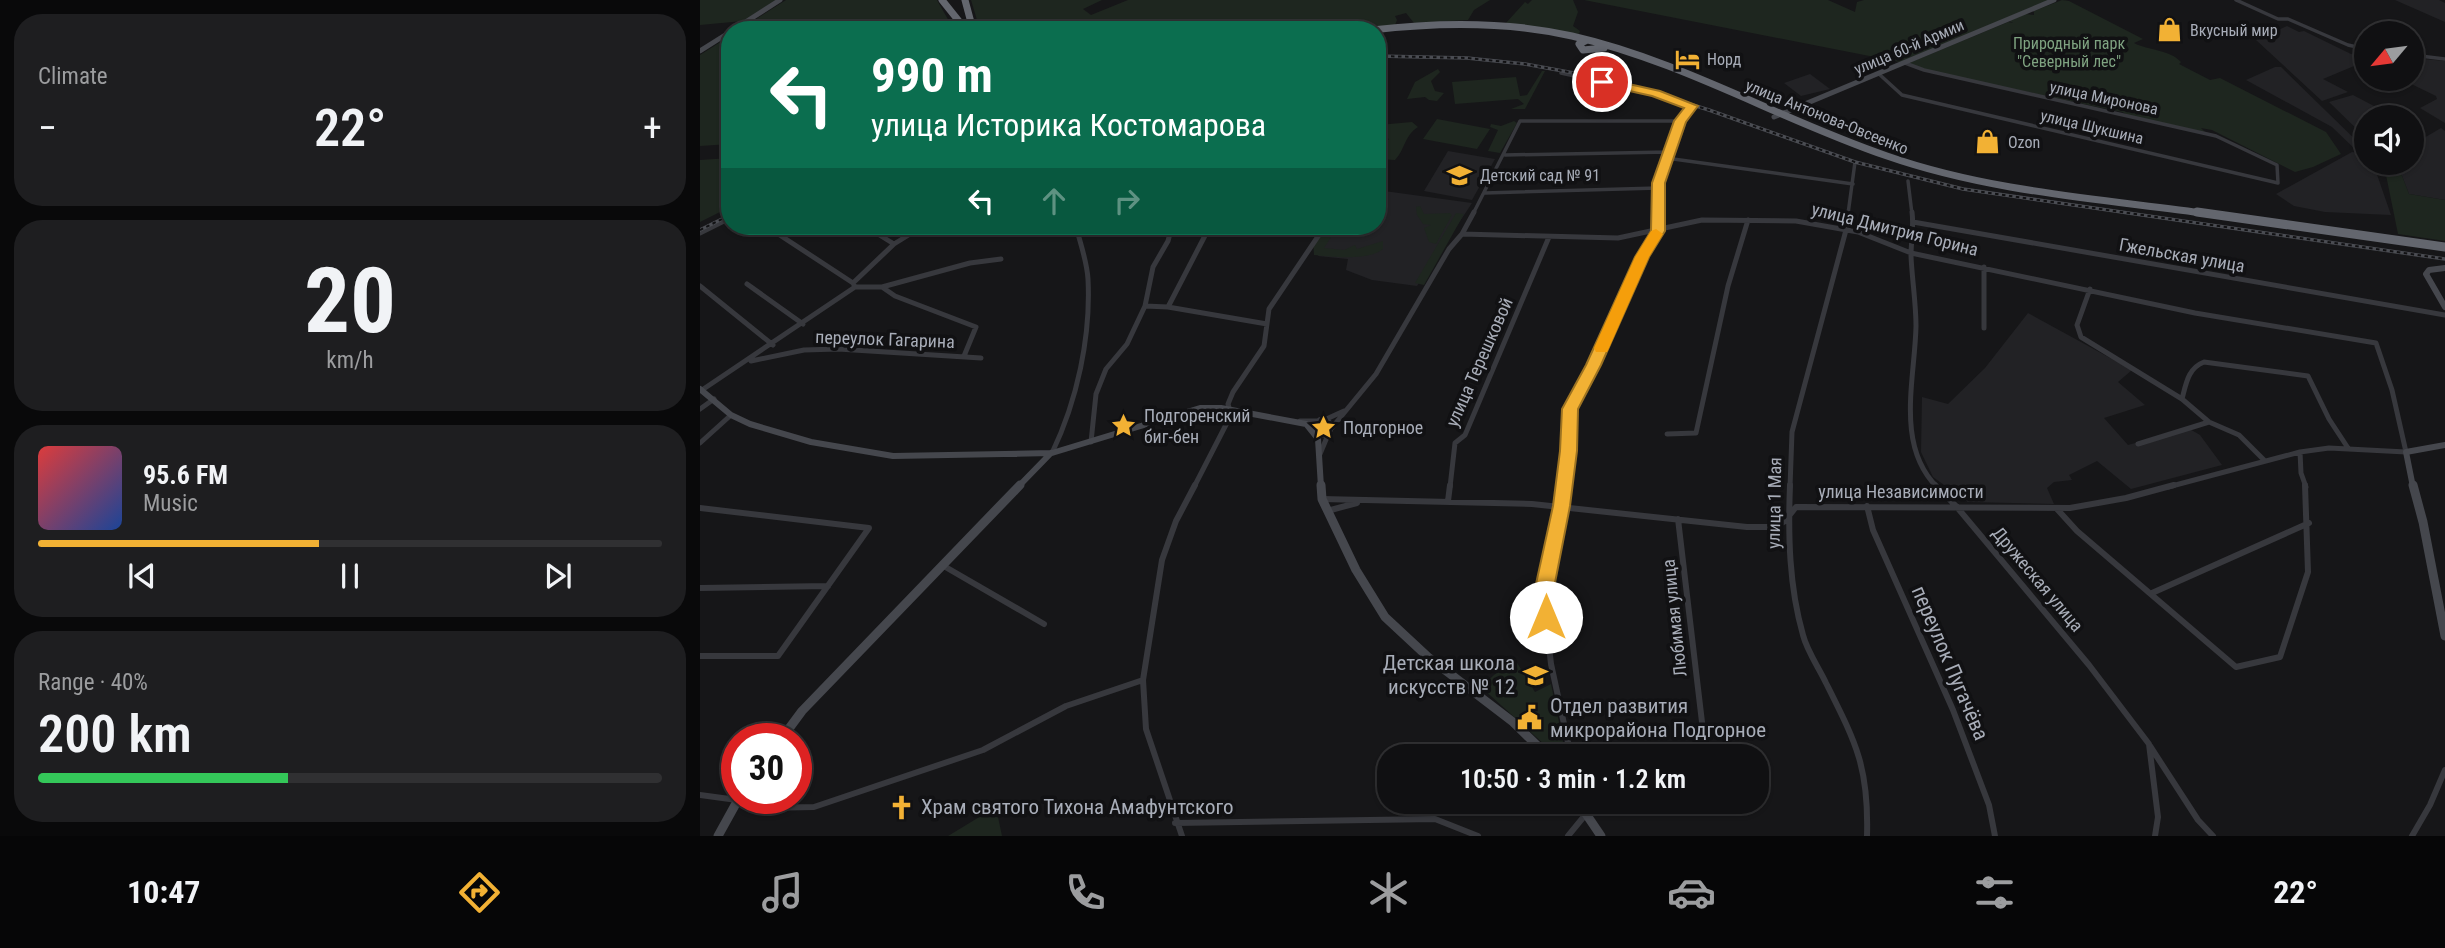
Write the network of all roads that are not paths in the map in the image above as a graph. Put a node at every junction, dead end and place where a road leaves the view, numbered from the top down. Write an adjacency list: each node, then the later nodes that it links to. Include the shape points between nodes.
1 (780, 0): 7 (street)
2 (942, 0): 6 (highway)
3 (2054, 0): 18 (street, улица 60-й Армии)
4 (2236, 0): 14 (street)
5 (965, 3): 6 (highway, via 959,12); 9 (highway)
6 (949, 10): 8 (highway)
7 (747, 21)
8 (958, 21)
9 (970, 21)
10 (1386, 29): 13 (highway, улица Антонова-Овсеенко, via 1479,25)
11 (1386, 32): 13 (highway, улица Антонова-Овсеенко, via 1478,28)
12 (721, 38): 15 (street)
13 (1584, 41): 22 (highway, улица Антонова-Овсеенко); 22 (highway, улица Антонова-Овсеенко, via 1654,61)
14 (2354, 46)
15 (700, 51)
16 (2424, 56): 17 (street)
17 (2445, 59)
18 (1905, 63): 20 (street, улица 60-й Армии); 29 (street, улица Миронова, via 2216,136 2277,165)
19 (1561, 72): 21 (street)
20 (1879, 74): 22 (street, улица 60-й Армии); 29 (street, улица Шукшина, via 1902,95)
21 (1692, 106): 24 (street)
22 (1776, 115): 34 (highway, улица Антонова-Овсеенко, via 1903,165 1988,187)
23 (1520, 121): 24 (street); 25 (street)
24 (1680, 121): 26 (street)
25 (1505, 155): 26 (street); 32 (street)
26 (1668, 155): 30 (street); 31 (street)
27 (1855, 162): 30 (street, улица 1 Мая)
28 (1908, 181): 36 (street, Дружеская улица)
29 (2278, 183)
30 (1853, 184): 37 (street, улица 1 Мая)
31 (1658, 188): 32 (street); 38 (street)
32 (1485, 193): 40 (street)
33 (1748, 220): 37 (street, улица Дмитрия Горина, via 1803,221); 38 (street, улица Дмитрия Горина, via 1673,225); 84 (street, via 1728,286 1696,433)
34 (2235, 220): 50 (highway, улица Антонова-Овсеенко); 51 (highway, улица Антонова-Овсеенко)
35 (721, 222): 39 (street)
36 (1913, 222): 52 (street, Дружеская улица); 64 (street, Гжельская улица)
37 (1846, 230): 52 (street, улица Дмитрия Горина); 104 (street, улица 1 Мая, via 1792,432)
38 (1658, 231): 48 (street, улица Дмитрия Горина, via 1619,238); 98 (street, via 1570,409)
39 (700, 233)
40 (1462, 234): 48 (street, улица Дмитрия Горина); 75 (street, via 1376,374)
41 (779, 235): 57 (street)
42 (880, 235): 49 (street)
43 (908, 235): 49 (street)
44 (1078, 235): 92 (street, via 1088,277 1084,338 1063,434)
45 (1170, 235): 61 (street, via 1153,267)
46 (1205, 235): 62 (street)
47 (1319, 235): 66 (street, via 1269,309)
48 (1549, 237): 96 (street, улица Терешковой, via 1465,435 1455,443)
49 (894, 244): 57 (street)
50 (2445, 247)
51 (2445, 252)
52 (1911, 253): 54 (street, улица Дмитрия Горина); 100 (street, Дружеская улица, via 1916,326 1910,392 1913,443 1924,474)
53 (1001, 259): 59 (street)
54 (1984, 267): 60 (street, улица Дмитрия Горина); 67 (street)
55 (2445, 268): 63 (street, via 2428,270 2427,277)
56 (747, 284): 65 (street)
57 (854, 285): 59 (street); 65 (street)
58 (700, 286): 68 (street)
59 (882, 287): 69 (street, via 976,327)
60 (2090, 289): 73 (street, via 2077,325 2081,337); 91 (street, улица Дмитрия Горина, via 2195,313 2376,344)
61 (1144, 306): 62 (street); 85 (street, via 1096,394)
62 (1168, 307): 66 (street)
63 (2445, 307)
64 (2445, 315)
65 (803, 324): 68 (street)
66 (1266, 324): 77 (street, via 1264,346 1233,393)
67 (1984, 328)
68 (773, 345): 71 (street)
69 (964, 356): 70 (street, переулок Гагарина); 71 (street, переулок Гагарина, via 838,349 804,350)
70 (981, 358)
71 (748, 361): 72 (street)
72 (701, 389): 74 (street)
73 (2182, 399): 81 (street); 89 (street, via 2197,363 2308,376)
74 (714, 400): 76 (street); 78 (street)
75 (1349, 407): 80 (street); 82 (street)
76 (700, 409)
77 (1229, 410): 79 (street); 85 (street, via 1190,410); 114 (street, via 1231,415 1176,521 1162,560)
78 (731, 415): 86 (street); 92 (street, via 811,442 893,456)
79 (1294, 420): 80 (street); 83 (street)
80 (1322, 421): 82 (street, via 1330,422); 83 (street, via 1315,425)
81 (2209, 422): 87 (street); 94 (street, via 2239,435)
82 (1331, 430): 83 (street); 93 (street)
83 (1315, 432): 93 (street)
84 (1667, 434)
85 (1091, 442): 92 (street)
86 (700, 443)
87 (2138, 444)
88 (2445, 445): 91 (street, улица Независимости)
89 (2348, 448): 90 (street, улица Независимости); 91 (street, улица Независимости)
90 (2300, 452): 94 (street, улица Независимости); 106 (street)
91 (2406, 452): 112 (street)
92 (1052, 453): 107 (street)
93 (1320, 454): 95 (street)
94 (2264, 460): 102 (street, улица Независимости, via 2126,498)
95 (1322, 499): 97 (street); 103 (street)
96 (1448, 501): 97 (street, улица Независимости); 98 (street, улица Независимости)
97 (1360, 502): 103 (street)
98 (1562, 506): 105 (street, улица Независимости); 117 (street, via 1544,593 1551,664)
99 (1867, 506): 100 (street, улица Независимости); 104 (street, улица Независимости, via 1796,507); 134 (street, переулок Пугачёва, via 1873,530 1953,710 1989,805)
100 (1956, 506): 102 (street, улица Независимости); 119 (street, Дружеская улица)
101 (700, 508): 108 (street, via 869,528)
102 (2057, 509): 110 (street)
103 (1327, 511): 116 (street, via 1385,617)
104 (1788, 516): 105 (street, улица Независимости, via 1774,527); 133 (street, улица 1 Мая, via 1788,548 1803,636 1853,737 1864,770)
105 (1678, 519): 118 (street, Любимая улица)
106 (2309, 523): 110 (street); 110 (street, via 2308,572 2280,657 2236,667)
107 (942, 565): 111 (street); 115 (street)
108 (828, 586): 109 (street); 113 (street, via 778,656)
109 (700, 587)
110 (2152, 593)
111 (1044, 624)
112 (2445, 636)
113 (700, 656)
114 (1143, 680): 123 (street, via 1066,706 983,750); 127 (street, via 1146,729)
115 (793, 723)
116 (1536, 744)
117 (1568, 744)
118 (1705, 744)
119 (2149, 744): 135 (street, via 2158,817); 136 (street, Дружеская улица)
120 (2445, 770): 137 (street)
121 (700, 795): 122 (street)
122 (721, 797)
123 (812, 807)
124 (730, 814): 128 (street)
125 (1585, 814): 131 (street)
126 (1587, 814): 132 (street)
127 (1175, 822): 129 (street); 130 (street, via 1435,819)
128 (718, 836)
129 (1182, 836)
130 (1478, 836)
131 (1568, 836)
132 (1601, 836)
133 (1867, 836)
134 (1995, 836)
135 (2155, 836)
136 (2213, 836)
137 (2412, 836)

